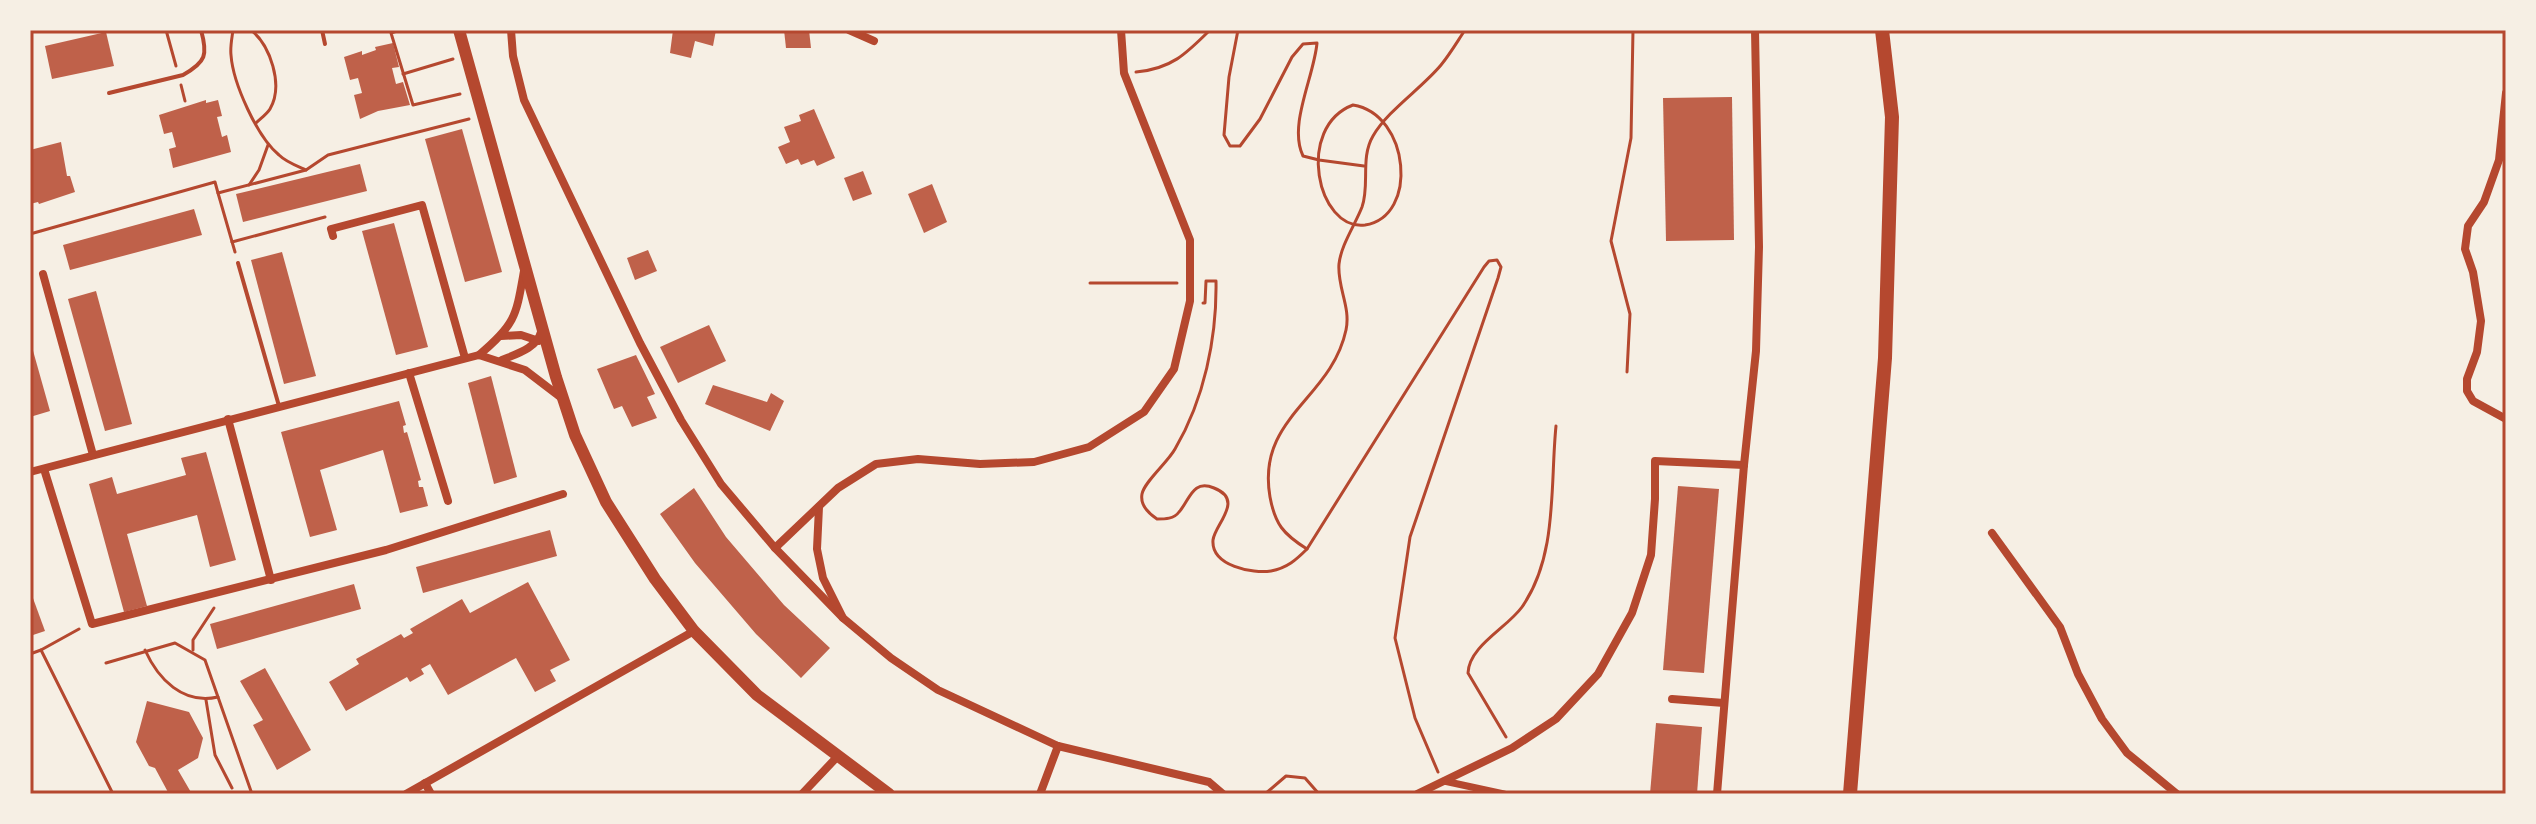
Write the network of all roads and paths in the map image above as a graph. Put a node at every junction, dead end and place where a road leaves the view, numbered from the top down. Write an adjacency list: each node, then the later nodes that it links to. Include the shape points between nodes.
1 (201, 30): 22 (lane, via 204,59 194,69)
2 (233, 30): 26 (path, via 234,72)
3 (251, 30): 26 (path, via 268,52 275,82 270,108)
4 (322, 30): 17 (lane)
5 (400, 30): 20 (path, via 391,33)
6 (459, 30): 18 (main road)
7 (511, 30): 63 (street, via 524,100 640,343 721,484)
8 (849, 30): 16 (street)
9 (1121, 30): 19 (street)
10 (1210, 30): 19 (path, via 1162,69)
11 (1238, 30): 28 (path, via 1224,135 1230,146 1240,146 1260,119 1292,57 1303,44 1317,43 1297,144 1303,156)
12 (1465, 30): 25 (path, via 1441,65)
13 (1633, 30): 48 (path, via 1631,138 1611,241 1630,314)
14 (1755, 30): 56 (street, via 1759,247 1756,351)
15 (1882, 30): 98 (highway, via 1892,117 1885,358)
16 (874, 41)
17 (325, 44)
18 (466, 55): 20 (path); 21 (main road)
19 (1124, 73): 42 (street, via 1190,240)
20 (403, 74): 21 (path, via 413,105)
21 (475, 91): 24 (main road)
22 (109, 93)
23 (2506, 93): 53 (street, via 2499,160 2484,202 2468,226 2465,249 2481,321 2467,391 2473,401)
24 (482, 116): 30 (path, via 328,155); 39 (main road)
25 (1384, 122): 28 (path, via 1366,108 1353,105 1341,110 1323,132); 29 (path, via 1372,137); 34 (path, via 1400,158 1397,197 1378,222)
26 (256, 123): 27 (path)
27 (268, 143): 30 (path, via 280,157); 31 (path)
28 (1317, 160): 29 (path); 34 (path, via 1331,205)
29 (1364, 166): 34 (path, via 1363,205)
30 (306, 170): 31 (path)
31 (249, 185): 32 (path)
32 (218, 193): 35 (path, via 215,182); 37 (path)
33 (334, 214): 37 (path)
34 (1353, 224): 64 (path, via 1339,262 1346,331 1329,371 1283,425 1268,464 1272,510 1283,532)
35 (30, 234)
36 (333, 236): 46 (street, via 331,229 422,205)
37 (232, 242): 38 (path)
38 (238, 263): 51 (lane)
39 (524, 268): 43 (street, via 515,317); 44 (main road)
40 (43, 274): 55 (street)
41 (1090, 283): 42 (path, via 1177,283 1177,299)
42 (1190, 301): 61 (street, via 1174,369 1144,412 1089,447 1034,462 918,459 876,464); 64 (path, via 1205,303 1206,281 1216,281 1217,313 1203,383 1175,450 1144,487 1146,511 1157,519 1171,518 1190,492 1211,486 1228,504 1214,547 1232,565 1261,573 1282,568)
43 (501, 336): 44 (street); 45 (street)
44 (542, 338): 47 (street); 50 (main road)
45 (479, 355): 46 (street); 47 (street)
46 (465, 358): 49 (street)
47 (502, 360): 50 (street, via 525,370)
48 (1627, 372)
49 (409, 373): 51 (street); 60 (street)
50 (563, 400): 69 (main road, via 606,502)
51 (279, 406): 52 (street)
52 (228, 419): 55 (street); 65 (street)
53 (2506, 419)
54 (1556, 426): 80 (path, via 1543,560 1521,608 1477,652 1468,673)
55 (93, 455): 57 (street)
56 (1744, 465): 78 (street); 80 (street, via 1655,461 1651,555 1619,640 1598,674 1556,719)
57 (44, 469): 58 (street); 68 (street)
58 (30, 472)
59 (563, 494): 65 (street)
60 (448, 501)
61 (819, 507): 63 (street); 67 (street, via 817,549 823,578)
62 (1992, 533): 99 (street, via 2060,627 2102,719 2127,753)
63 (775, 548): 67 (street)
64 (1307, 549): 82 (path, via 1484,267 1497,260 1498,278 1410,537 1395,638 1415,718)
65 (271, 580): 66 (street)
66 (230, 590): 68 (street); 72 (path, via 204,621)
67 (843, 618): 79 (street, via 938,690)
68 (92, 624): 70 (path)
69 (694, 631): 81 (main road, via 757,695); 83 (street)
70 (41, 650): 73 (path); 85 (path)
71 (145, 650): 72 (path, via 175,643); 74 (path); 77 (path, via 169,685)
72 (193, 651): 75 (path, via 205,660)
73 (30, 654)
74 (106, 663)
75 (218, 697): 77 (path); 86 (path)
76 (1672, 699): 78 (street)
77 (206, 700): 84 (path, via 215,755)
78 (1724, 703): 97 (street)
79 (1058, 746): 91 (street); 92 (street, via 1209,782)
80 (1512, 748): 82 (street)
81 (837, 757): 89 (street); 90 (main road)
82 (1442, 780): 95 (street); 96 (street)
83 (425, 783): 87 (street); 88 (street)
84 (232, 788)
85 (113, 794)
86 (252, 794)
87 (406, 794)
88 (431, 794)
89 (802, 794)
90 (889, 794)
91 (1040, 794)
92 (1223, 794)
93 (1265, 794): 94 (path, via 1286,776 1305,778)
94 (1319, 794)
95 (1417, 794)
96 (1504, 794)
97 (1717, 794)
98 (1850, 794)
99 (2177, 794)

